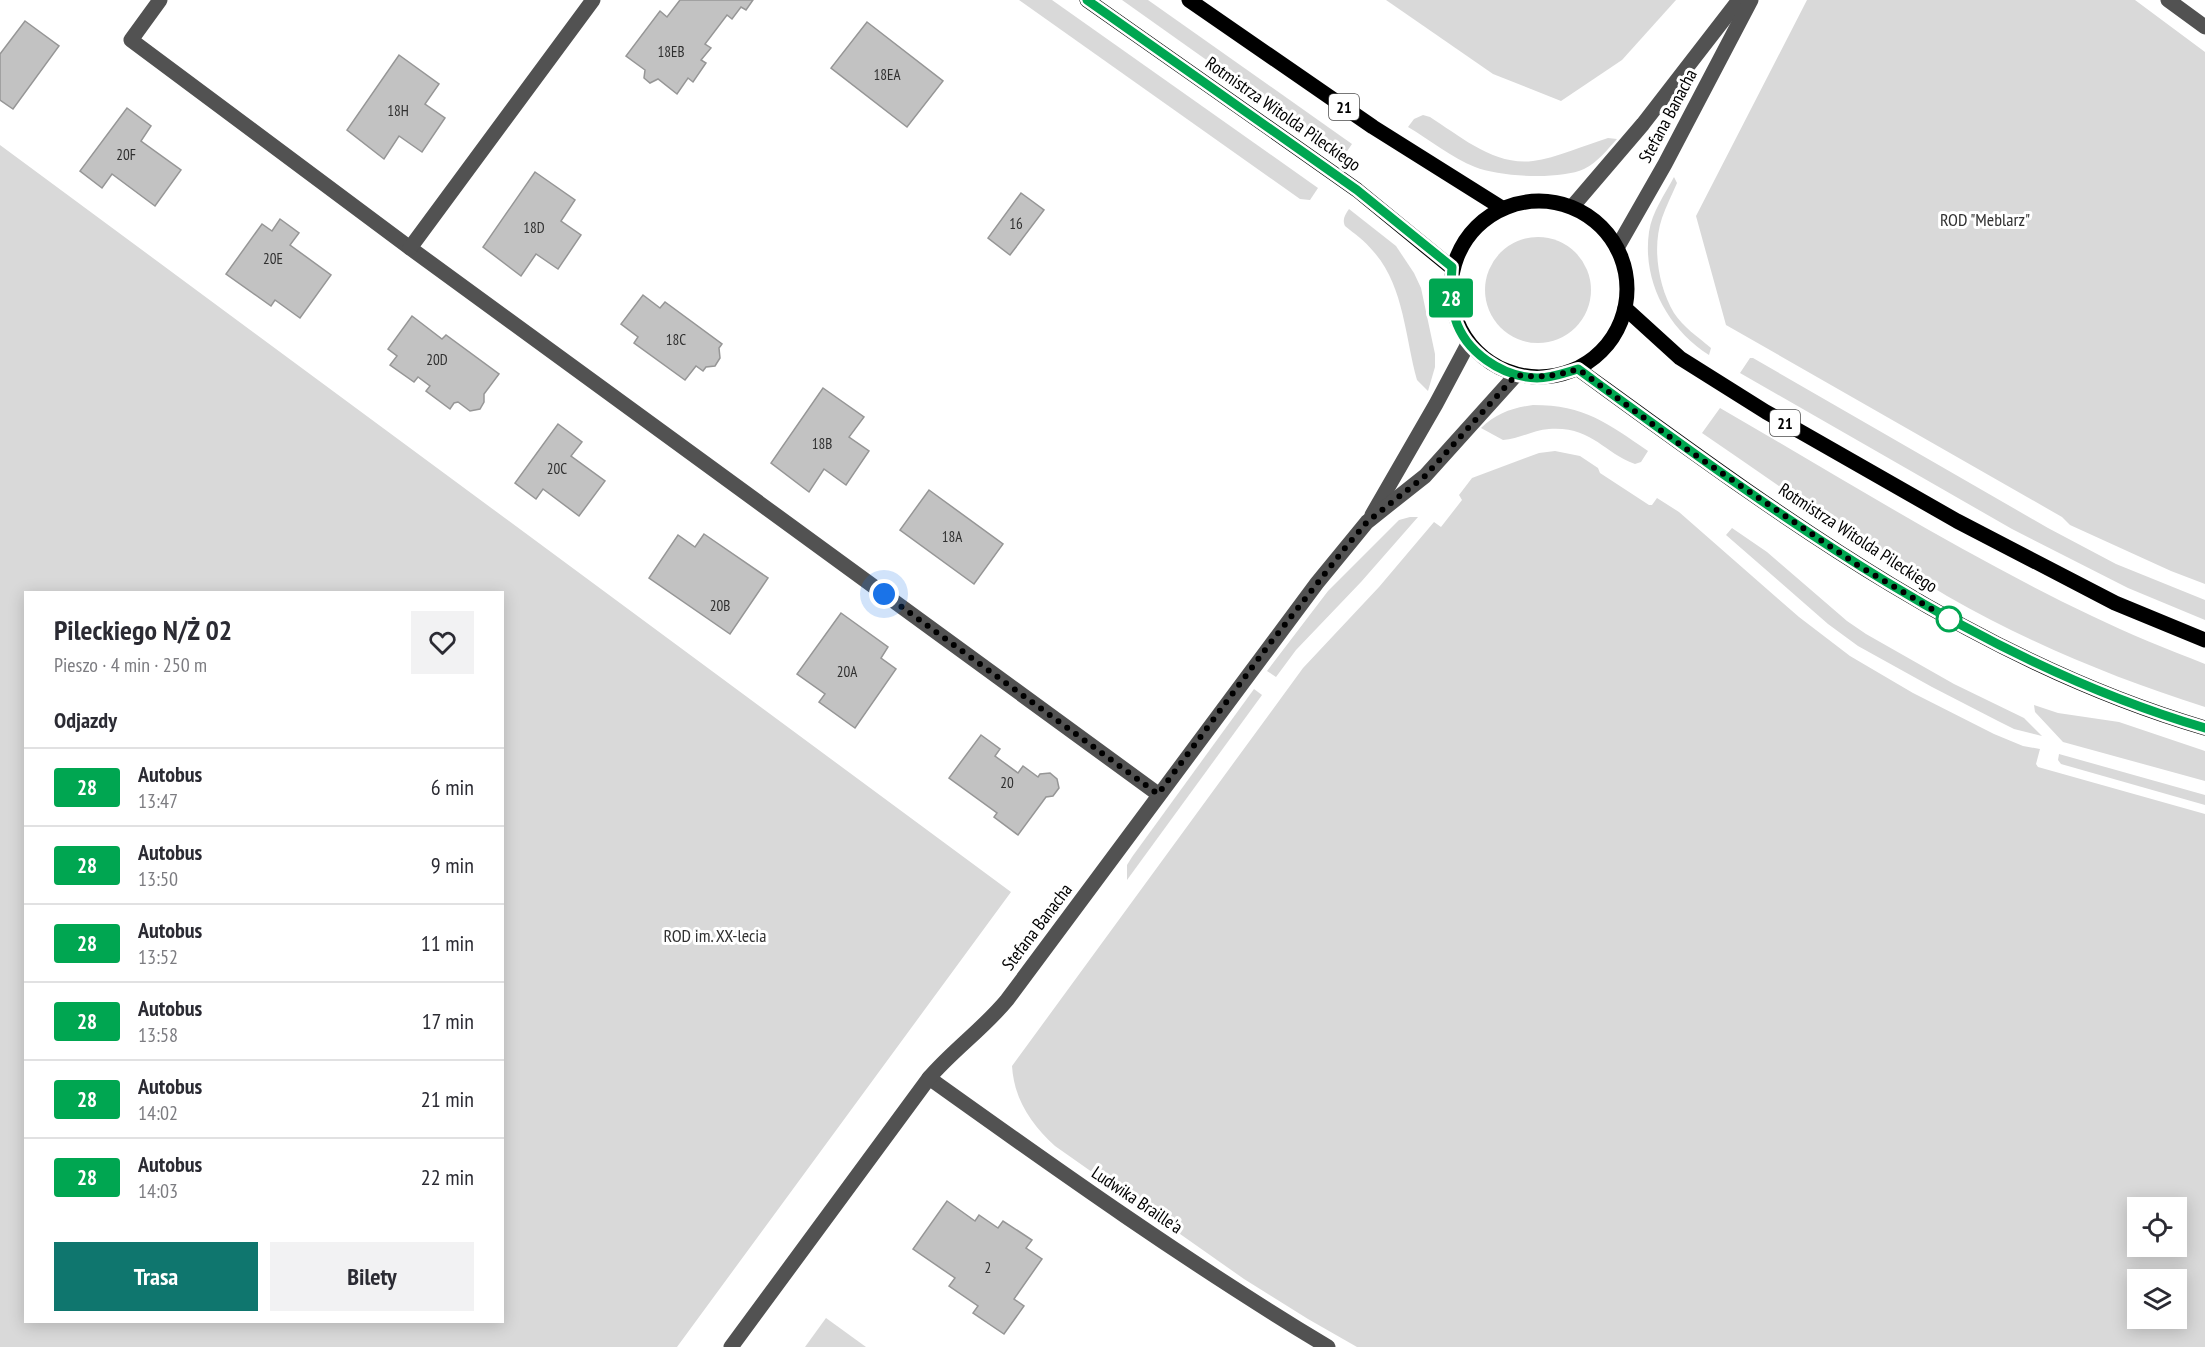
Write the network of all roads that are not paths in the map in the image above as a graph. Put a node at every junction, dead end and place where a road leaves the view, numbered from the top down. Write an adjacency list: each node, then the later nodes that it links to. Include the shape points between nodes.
1 (160, 0): 11 (street, via 131,40)
2 (593, 0): 11 (street)
3 (1087, 0): 13 (main road, Rotmistrza Witolda Pileckiego, via 1357,190)
4 (1189, 0): 10 (main road, 21, via 1372,128)
5 (1739, 0): 9 (street, Stefana Banacha, via 1643,124)
6 (1751, 0): 12 (street, Stefana Banacha)
7 (2168, 0): 8 (street)
8 (2205, 27)
9 (1572, 207): 10 (main road, via 1537,200); 12 (main road, via 1598,223)
10 (1502, 208): 13 (main road, via 1479,223 1463,243)
11 (410, 248): 21 (street)
12 (1617, 248): 14 (main road, via 1627,278)
13 (1452, 267): 15 (main road, via 1450,294 1455,320)
14 (1625, 308): 16 (main road, via 1616,333 1599,354); 19 (main road, 21, via 1680,358 1766,412 1957,521 2115,603)
15 (1468, 344): 17 (main road, via 1490,363); 18 (street, Stefana Banacha)
16 (1578, 369): 17 (main road, via 1558,376); 20 (main road, Rotmistrza Witolda Pileckiego, via 1682,446 1859,566 1959,625 2070,679)
17 (1516, 375): 18 (street, Stefana Banacha, via 1425,476)
18 (1367, 522): 21 (street, Stefana Banacha)
19 (2205, 640)
20 (2205, 728)
21 (1158, 794): 22 (street, Stefana Banacha, via 1007,1000)
22 (928, 1078): 23 (street, Stefana Banacha); 24 (street, Ludwika Braille'a, via 1252,1301)
23 (730, 1347)
24 (1328, 1347)

